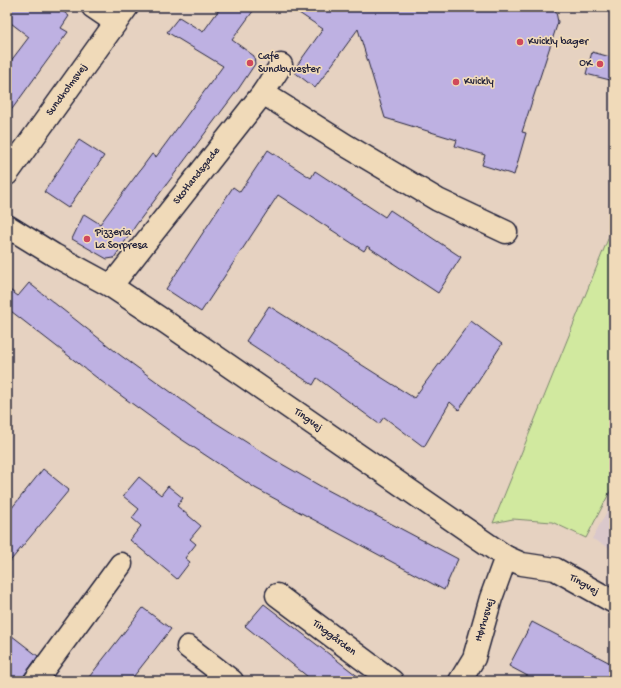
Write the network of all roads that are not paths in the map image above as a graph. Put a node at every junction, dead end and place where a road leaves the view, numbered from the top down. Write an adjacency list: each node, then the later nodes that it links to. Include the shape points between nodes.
1 (94, 7): 2 (street)
2 (121, 15): 5 (street, Sundholmsvej)
3 (281, 65): 4 (street, Skotlandsgade)
4 (263, 93): 7 (street, via 438,200); 8 (street, Skotlandsgade)
5 (7, 174)
6 (7, 226): 8 (street, Tingvej)
7 (506, 232)
8 (111, 286): 9 (street, Tingvej)
9 (506, 558): 12 (street, Tingvej, via 522,564 554,569); 17 (street, Hørhusvej, via 491,598 474,658)
10 (121, 564): 14 (street)
11 (277, 595): 16 (street, Tinggården)
12 (614, 602)
13 (188, 647): 15 (street)
14 (34, 681)
15 (232, 681)
16 (392, 681)
17 (460, 681)

